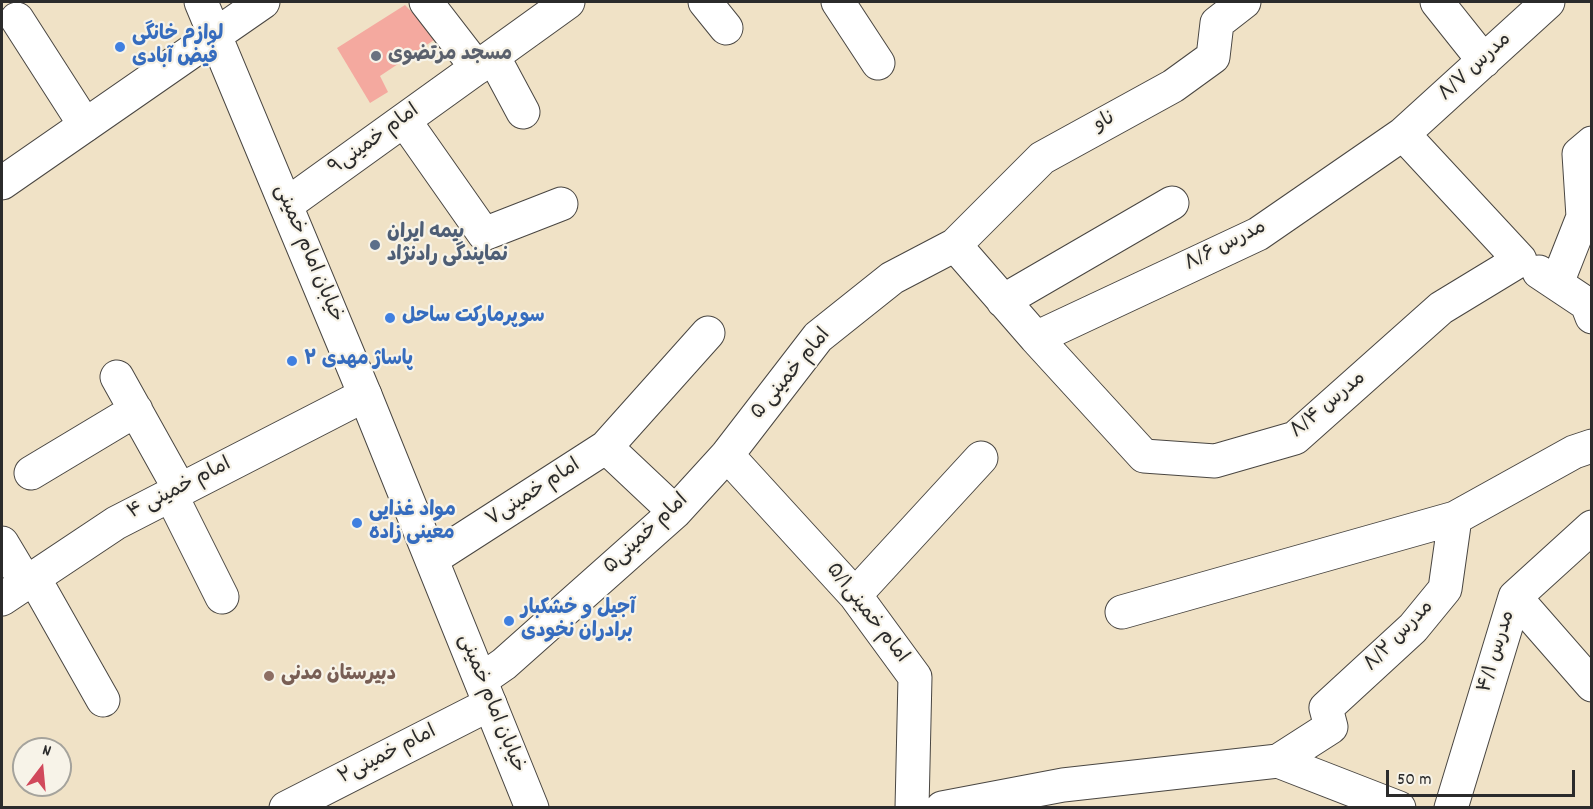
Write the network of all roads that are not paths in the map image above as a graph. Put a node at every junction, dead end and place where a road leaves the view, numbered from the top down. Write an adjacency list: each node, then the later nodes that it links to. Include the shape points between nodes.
1 (201, 2): 12 (street, خیابان امام خمینی)
2 (263, 2): 12 (street)
3 (426, 2): 15 (street)
4 (705, 2): 11 (street)
5 (838, 2): 14 (street)
6 (1244, 2): 25 (street, ناو, via 1217,23 1213,57 1173,86 1042,158)
7 (1437, 2): 13 (street)
8 (1548, 2): 13 (street, مدرس ۸/۷)
9 (565, 3): 15 (street, امام خمینی۹)
10 (17, 20): 18 (street)
11 (726, 28)
12 (215, 36): 18 (street); 24 (street, خیابان امام خمینی)
13 (1484, 61): 19 (street, مدرس ۸/۷)
14 (878, 63)
15 (478, 67): 16 (street); 17 (street, امام خمینی۹)
16 (523, 112)
17 (404, 120): 23 (street, via 484,234); 24 (street, امام خمینی۹)
18 (86, 125): 21 (street)
19 (1404, 134): 26 (street); 31 (street, مدرس ۸/۶, via 1258,234)
20 (1592, 143): 27 (street, via 1579,154 1583,217)
21 (2, 183)
22 (1172, 203): 28 (street)
23 (561, 204)
24 (286, 205): 33 (street, خیابان امام خمینی)
25 (955, 245): 28 (street, مدرس ۸/۴); 36 (street, امام خمینی ۵, via 892,278 818,337)
26 (1520, 260): 27 (street); 31 (street, مدرس ۸/۴, via 1441,308 1295,438 1215,461 1144,456)
27 (1557, 283): 29 (street, via 1587,304)
28 (1003, 301): 31 (street, مدرس ۸/۴)
29 (1592, 317)
30 (708, 333): 35 (street, امام خمینی۷)
31 (1035, 338)
32 (117, 377): 34 (street)
33 (365, 394): 40 (street, امام خمینی ۴); 45 (street, خیابان امام خمینی)
34 (135, 410): 39 (street); 40 (street)
35 (606, 447): 41 (street); 45 (street, امام خمینی۷)
36 (727, 455): 41 (street, امام خمینی۵); 47 (street, امام خمینی۵/۱)
37 (1586, 457): 42 (street)
38 (981, 458): 47 (street)
39 (31, 473)
40 (176, 493): 46 (street, امام خمینی ۴, via 116,523); 48 (street)
41 (675, 513): 52 (street, امام خمینی۵, via 504,664)
42 (1455, 518): 50 (street); 54 (street, مدرس ۸/۲, via 1445,590 1413,628 1326,708 1331,727)
43 (1592, 527): 49 (street, مدرس ۴/۱)
44 (2, 543): 46 (street)
45 (432, 559): 52 (street, خیابان امام خمینی)
46 (20, 587): 53 (street)
47 (855, 595): 58 (street, امام خمینی۵/۱, via 915,677)
48 (222, 597)
49 (1515, 597): 51 (street); 61 (street, مدرس ۴/۱)
50 (1122, 612)
51 (1592, 685)
52 (485, 692): 56 (street, امام خمینی۲); 57 (street, خیابان امام خمینی)
53 (102, 700)
54 (1278, 761): 55 (street); 60 (street)
55 (1069, 796): 59 (street)
56 (286, 807)
57 (532, 807)
58 (912, 807)
59 (942, 807)
60 (1399, 807)
61 (1451, 807)

